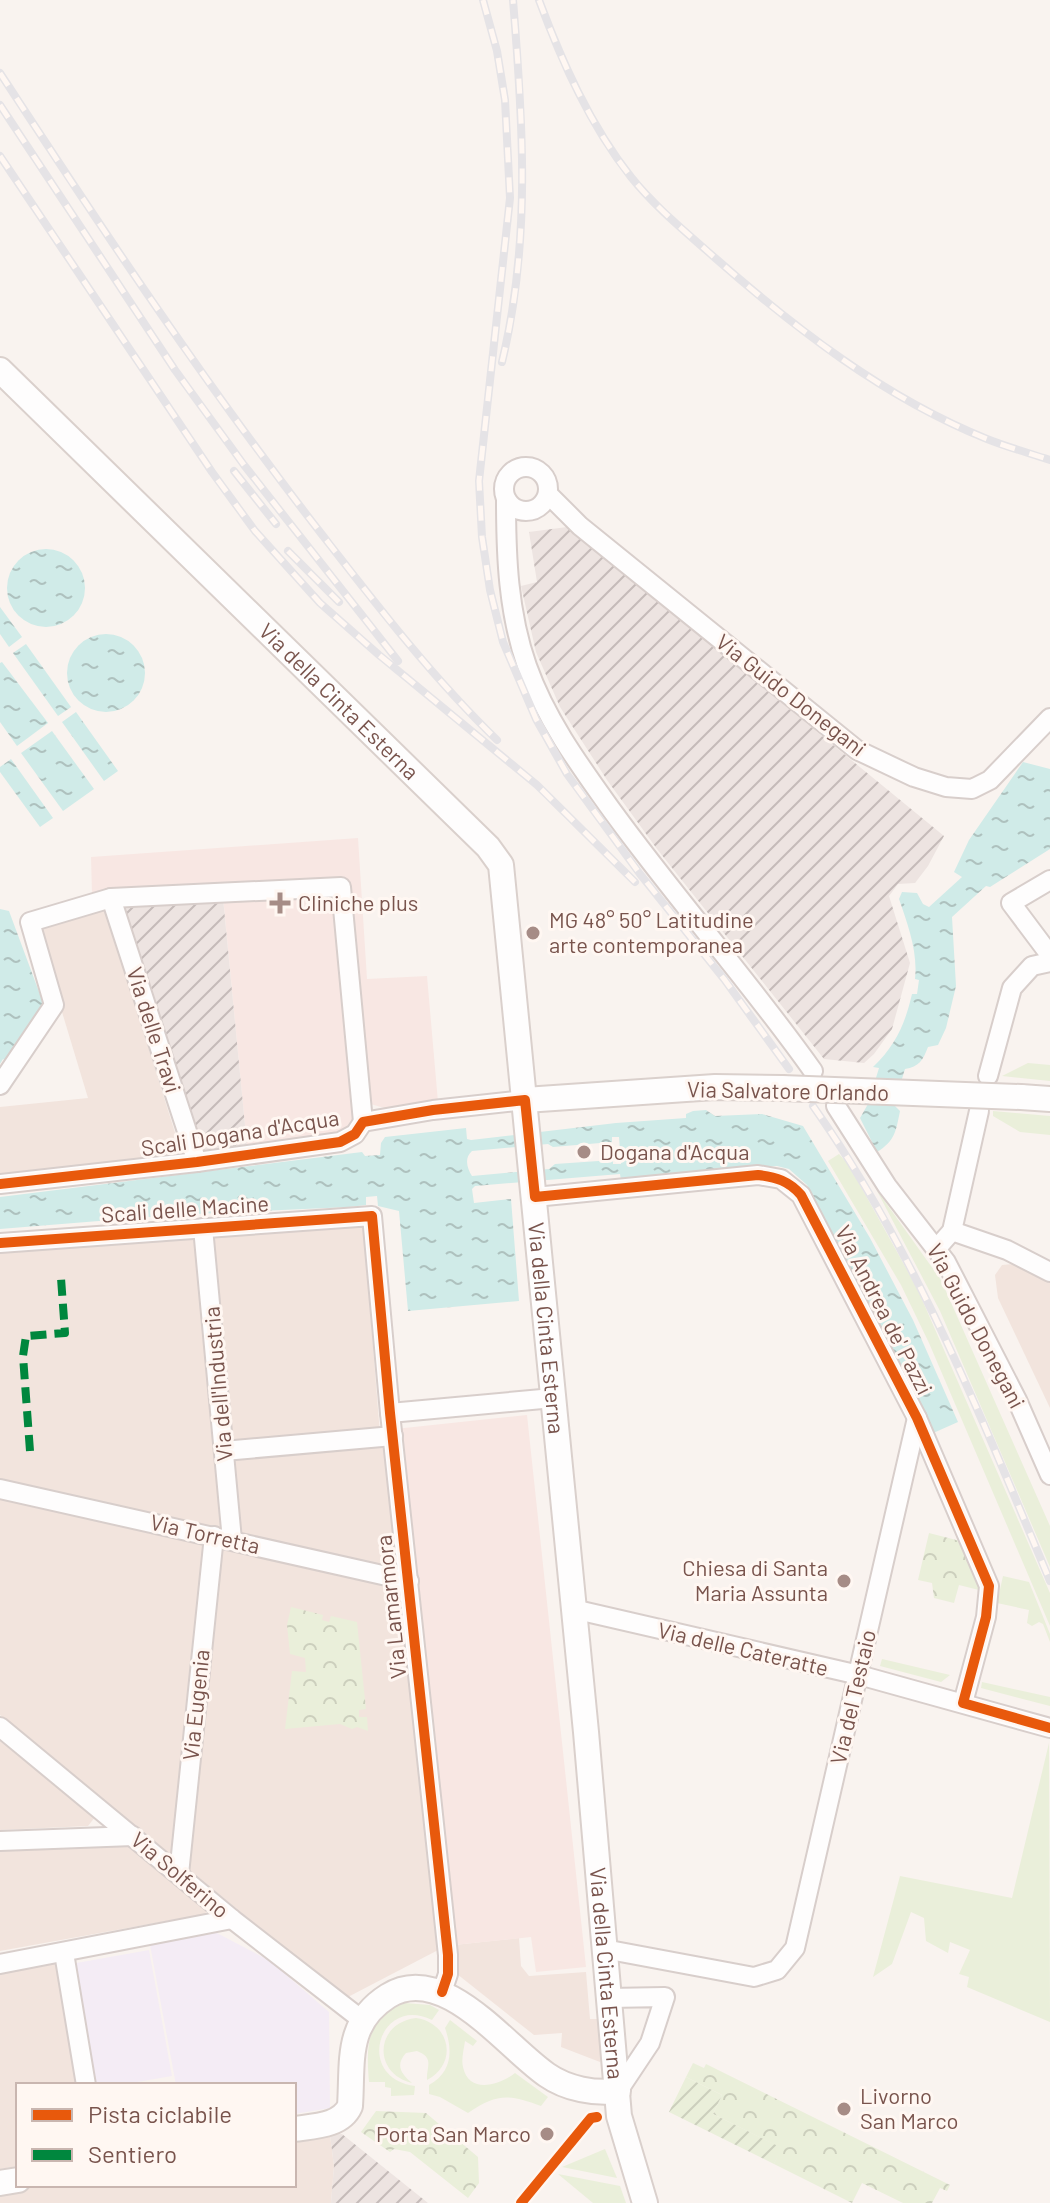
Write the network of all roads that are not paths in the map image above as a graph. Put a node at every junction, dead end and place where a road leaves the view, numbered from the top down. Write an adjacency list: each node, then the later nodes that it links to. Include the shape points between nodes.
1 (0, 370): 15 (street, Via della Cinta Esterna, via 496,856 504,884)
2 (548, 494): 3 (street, via 542,473 520,467 504,483); 4 (street, via 542,506); 6 (street, Via Guido Donegani, via 580,526 857,750 900,770 946,787 979,787)
3 (506, 499): 4 (street, via 516,509); 5 (street)
4 (530, 512): 5 (street)
5 (507, 552): 11 (street, via 521,644 554,724 669,888)
6 (1050, 718)
7 (1050, 880): 9 (street, via 1011,903)
8 (111, 898): 13 (street, via 30,922 54,1005); 18 (street, via 341,887); 19 (street, Via delle Travi)
9 (1050, 955)
10 (1050, 962): 12 (street, via 1032,966 1012,988)
11 (813, 1071)
12 (988, 1076)
13 (0, 1085)
14 (1050, 1099): 15 (street, Via Salvatore Orlando, bridge, via 715,1087)
15 (525, 1100): 18 (street, Scali Dogana d'Acqua); 21 (street, Via della Cinta Esterna)
16 (836, 1106): 26 (street, Via Guido Donegani, via 887,1186)
17 (979, 1111): 24 (street)
18 (363, 1122): 19 (street, Scali Dogana d'Acqua, via 340,1142)
19 (197, 1162): 20 (street, Scali Dogana d'Acqua)
20 (0, 1184)
21 (535, 1197): 28 (street, Via della Cinta Esterna); 30 (street, Via Andrea de' Pazzi, via 758,1175 790,1184 801,1195)
22 (372, 1216): 23 (street, Scali delle Macine); 29 (street, Via Lamarmora)
23 (203, 1228): 25 (street, Scali delle Macine); 32 (street, Via dell'Industria)
24 (952, 1231): 26 (street); 27 (street)
25 (0, 1243)
26 (937, 1248): 33 (street, Via Guido Donegani)
27 (1050, 1272)
28 (553, 1398): 29 (street); 37 (street, Via della Cinta Esterna)
29 (390, 1413): 31 (street, Via Lamarmora)
30 (917, 1418): 38 (street, Via del Testaio); 39 (street, Via Andrea de' Pazzi, via 989,1586 978,1655)
31 (393, 1436): 32 (street); 36 (street, Via Lamarmora)
32 (224, 1451): 35 (street, Via dell'Industria)
33 (1050, 1475)
34 (0, 1489): 35 (street, Via Torretta)
35 (223, 1538): 36 (street, Via Torretta); 44 (street, Via Eugenia)
36 (409, 1581): 49 (street, Via Lamarmora, via 448,1955)
37 (573, 1609): 38 (street, Via delle Cateratte); 46 (street, Via della Cinta Esterna)
38 (859, 1675): 39 (street, Via delle Cateratte); 46 (street, Via del Testaio, via 795,1948 777,1970 754,1977)
39 (963, 1703): 41 (street, Via delle Cateratte)
40 (0, 1727): 42 (street, Via Solferino)
41 (1050, 1728)
42 (133, 1836): 43 (street); 44 (street, Via Solferino)
43 (0, 1841)
44 (179, 1874): 45 (street, Via Solferino)
45 (232, 1919): 47 (street); 51 (street, Via Solferino)
46 (604, 1949): 50 (street, Via della Cinta Esterna)
47 (64, 1953): 48 (street); 52 (street)
48 (0, 1964)
49 (442, 1992): 51 (street, via 404,1988 379,2002); 53 (street, via 550,2077 591,2091)
50 (609, 1998): 53 (street, Via della Cinta Esterna); 53 (street, via 665,1997 650,2043)
51 (362, 2020): 54 (street, via 345,2116)
52 (86, 2083)
53 (618, 2091): 55 (street, Via della Cinta Esterna, via 619,2116)
54 (296, 2129)
55 (645, 2203)

